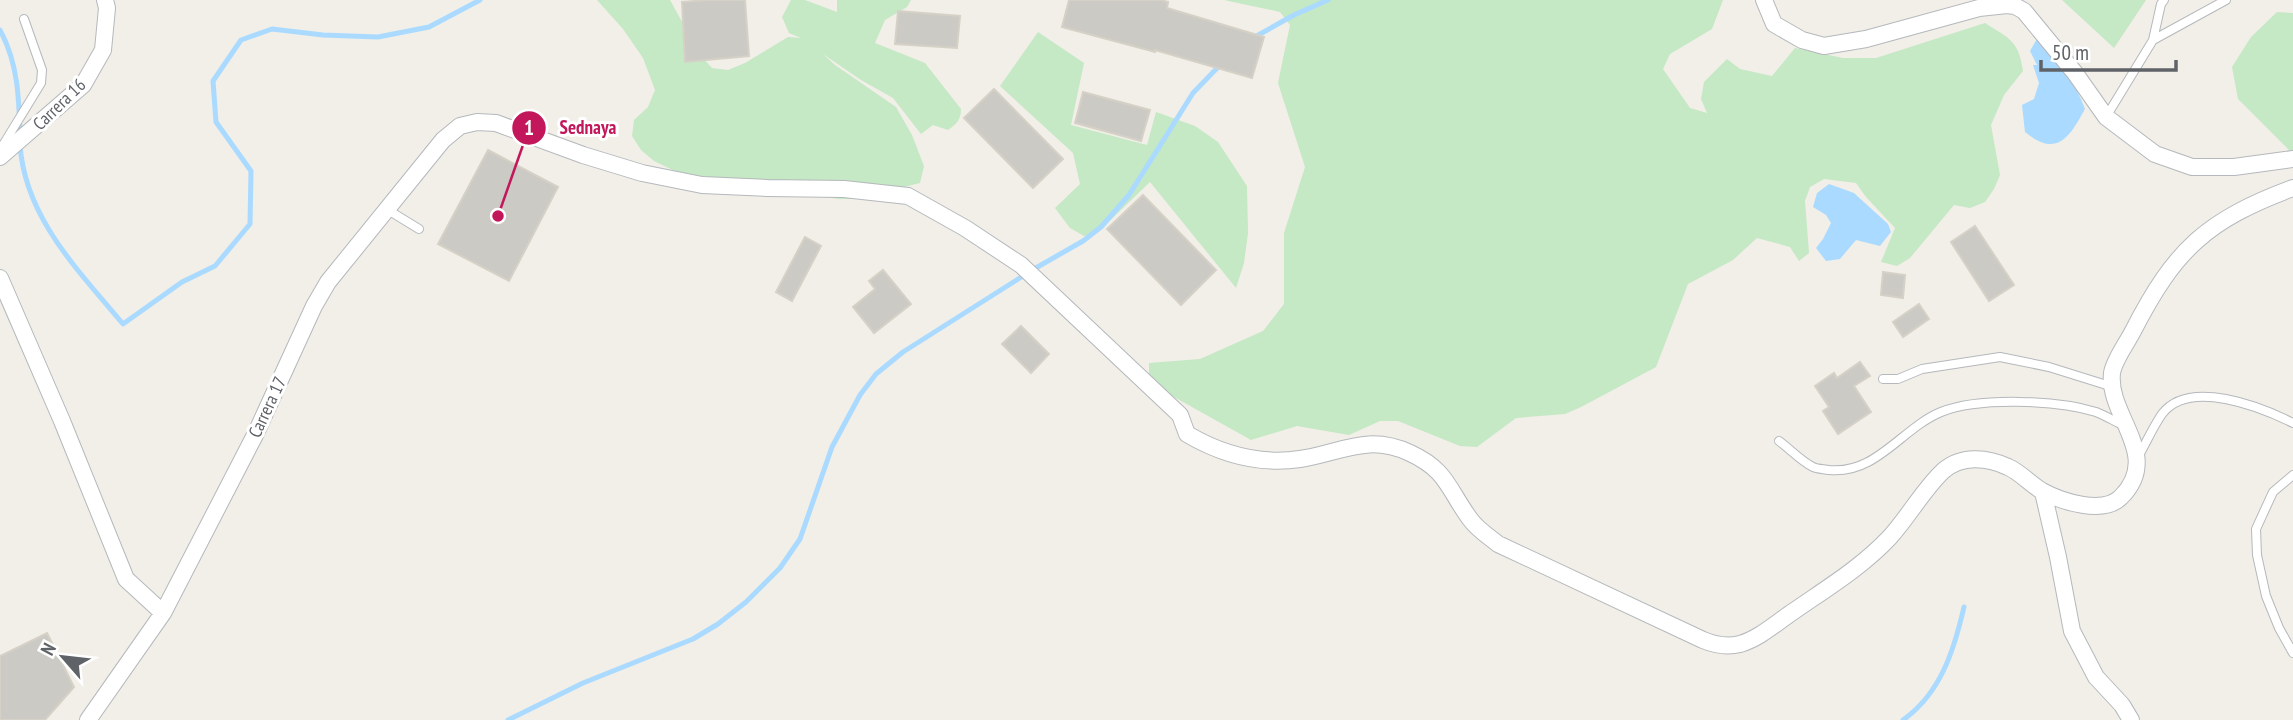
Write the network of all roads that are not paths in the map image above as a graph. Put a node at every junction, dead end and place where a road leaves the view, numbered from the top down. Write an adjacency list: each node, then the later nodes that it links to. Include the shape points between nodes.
1 (105, 0): 9 (street, Carrera 16, via 103,50 83,85)
2 (1764, 0): 7 (street, via 1774,24 1824,46 1979,8 2015,6 2075,73)
3 (2164, 0): 6 (lane)
4 (2226, 0): 6 (lane)
5 (24, 19): 8 (lane, via 43,70 41,83)
6 (2153, 40): 7 (lane)
7 (2106, 117): 10 (street, via 2155,154 2192,167)
8 (0, 150)
9 (0, 157)
10 (2293, 159)
11 (2293, 188): 16 (street, via 2254,202 2215,224 2171,266 2112,371)
12 (388, 210): 13 (lane); 22 (street, Carrera 17, via 443,140 460,126 477,122 496,123 642,173 702,185 844,189 908,196 1021,265 1180,415 1187,434 1209,447 1254,460 1299,460 1368,443 1410,453 1441,474 1477,528 1498,544 1711,643 1728,646 1754,639 1859,565 1944,471 1959,461 1971,458 2008,467); 23 (street, Carrera 17, via 328,282 314,306 255,435)
13 (419, 229)
14 (0, 278): 23 (street, via 126,579)
15 (1883, 379): 16 (lane, via 2000,357)
16 (2112, 387): 18 (street)
17 (2293, 423): 20 (lane, via 2256,406 2207,395 2179,402 2163,413)
18 (2128, 428): 19 (lane, via 2096,413 2058,405 1968,405 1941,412 1857,467 1834,470 1814,468); 20 (street)
19 (1779, 441)
20 (2137, 460): 22 (street, via 2130,488 2111,504 2081,505)
21 (2293, 475): 24 (lane, via 2273,492 2256,529 2266,596)
22 (2043, 492): 26 (street, via 2072,631 2096,677)
23 (163, 613): 25 (street, Carrera 17)
24 (2293, 653)
25 (88, 720)
26 (2131, 720)

